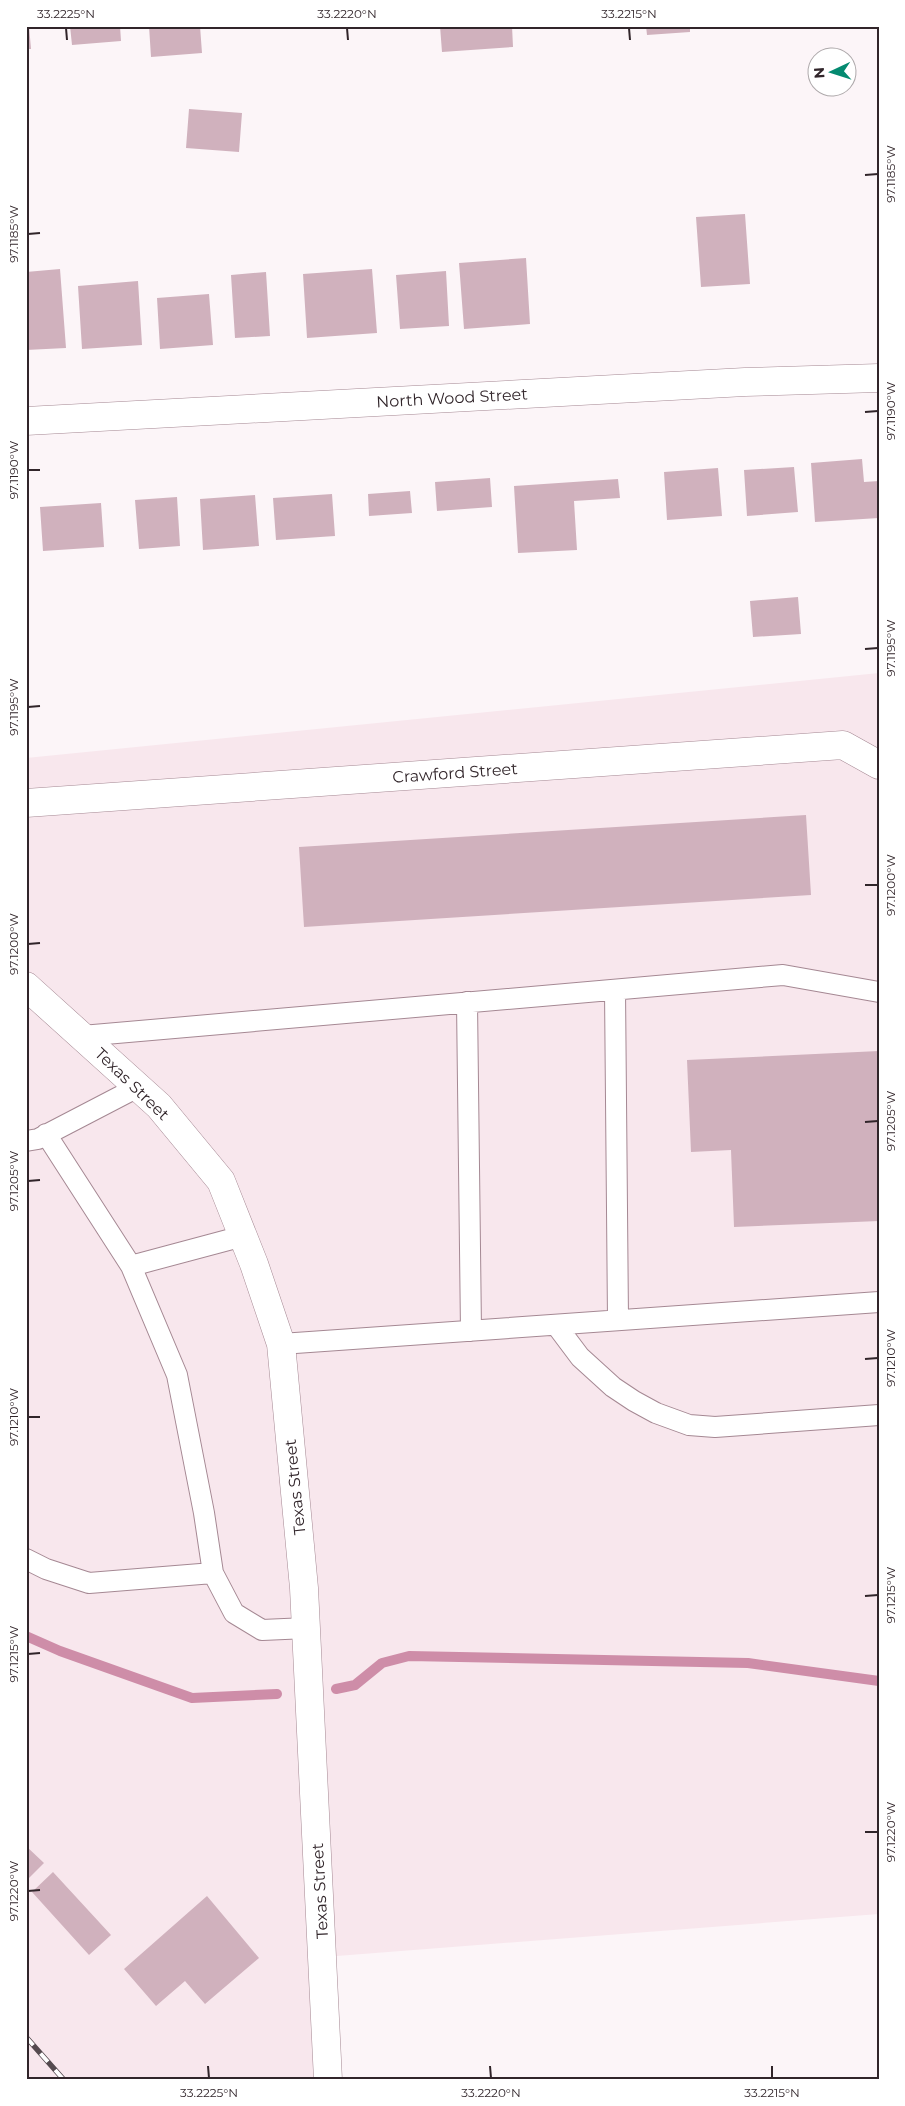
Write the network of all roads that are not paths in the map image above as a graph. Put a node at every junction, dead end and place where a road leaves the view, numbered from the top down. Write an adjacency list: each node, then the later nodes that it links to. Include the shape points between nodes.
1 (879, 378): 2 (street, North Wood Street)
2 (26, 421)
3 (879, 765): 4 (street, Crawford Street, via 843,745)
4 (26, 803)
5 (26, 986): 9 (street, Texas Street)
6 (615, 990): 7 (lane, via 783,975); 8 (lane); 16 (lane)
7 (879, 992)
8 (467, 1002): 9 (lane); 18 (lane)
9 (82, 1036): 10 (street, Texas Street)
10 (138, 1087): 11 (lane); 13 (street, Texas Street, via 159,1106 221,1181)
11 (46, 1134): 12 (lane); 14 (lane)
12 (26, 1141)
13 (243, 1236): 14 (lane); 19 (street, Texas Street)
14 (132, 1266): 22 (lane, via 177,1375)
15 (879, 1302): 16 (lane)
16 (618, 1320): 17 (lane)
17 (556, 1325): 18 (lane); 20 (lane, via 580,1357 612,1386 656,1413 689,1425 715,1427)
18 (471, 1331): 19 (lane)
19 (281, 1344): 23 (street, Texas Street)
20 (879, 1415)
21 (26, 1559): 22 (lane, via 89,1583)
22 (213, 1573): 23 (lane, via 234,1613 262,1630)
23 (307, 1628): 24 (street, Texas Street)
24 (328, 2080)

